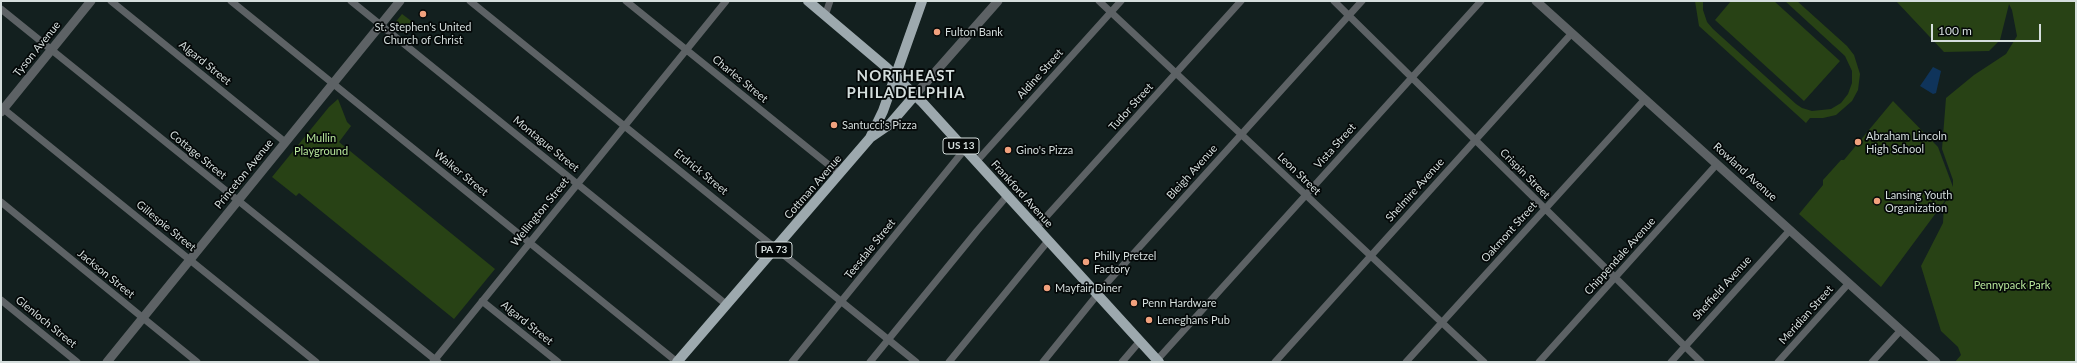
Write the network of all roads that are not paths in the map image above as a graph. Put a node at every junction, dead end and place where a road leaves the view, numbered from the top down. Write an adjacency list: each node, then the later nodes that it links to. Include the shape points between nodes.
1 (91, 1): 27 (street, Tyson Avenue)
2 (111, 1): 39 (street, Algard Street)
3 (231, 1): 31 (street, Walker Street)
4 (351, 1): 24 (street, Montague Street)
5 (400, 1): 24 (street, Princeton Avenue)
6 (470, 1): 35 (street, Erdrick Street)
7 (626, 1): 26 (street, Charles Street)
8 (726, 1): 26 (street, Wellington Street)
9 (808, 1): 23 (main road, Frankford Avenue / US 13)
10 (830, 1): 23 (street)
11 (922, 1): 29 (main road, Cottman Avenue / PA 73)
12 (998, 1): 32 (street)
13 (1099, 1): 21 (street, Leon Street)
14 (1121, 1): 21 (street, Aldine Street)
15 (1241, 1): 28 (street, Tudor Street)
16 (1334, 1): 22 (street, Crispin Street)
17 (1362, 1): 22 (street, Bleigh Avenue)
18 (1481, 1): 30 (street, Vista Street)
19 (1536, 1): 25 (street, Rowland Avenue)
20 (1, 9): 27 (street, Cottage Street)
21 (1111, 12): 28 (street, Leon Street); 41 (street, Aldine Street)
22 (1349, 15): 30 (street, Crispin Street); 36 (street, Bleigh Avenue)
23 (825, 16): 29 (main road, Frankford Avenue / US 13)
24 (380, 25): 31 (street, Princeton Avenue); 44 (street, Montague Street)
25 (1572, 33): 33 (street, Rowland Avenue); 38 (street, Shelmire Avenue)
26 (687, 49): 35 (street, Wellington Street); 43 (street, Charles Street)
27 (52, 50): 34 (street, Tyson Avenue); 47 (street, Cottage Street)
28 (1176, 74): 36 (street, Leon Street); 50 (street, Tudor Street)
29 (896, 76): 32 (main road, Frankford Avenue / US 13); 37 (main road, Cottman Avenue / PA 73, via 881,118)
30 (1412, 78): 38 (street, Crispin Street); 45 (street, Vista Street)
31 (333, 84): 39 (street, Princeton Avenue); 53 (street, Walker Street)
32 (915, 95): 37 (main road, via 890,124); 40 (main road, Frankford Avenue / US 13)
33 (1645, 98): 42 (street, Rowland Avenue); 49 (street, Oakmont Street)
34 (2, 109): 56 (street, Gillespie Street)
35 (625, 124): 44 (street, Wellington Street); 54 (street, Erdrick Street)
36 (1241, 134): 45 (street, Leon Street); 59 (street, Bleigh Avenue)
37 (870, 138): 43 (main road, Cottman Avenue / PA 73)
38 (1475, 140): 49 (street, Crispin Street); 55 (street, Shelmire Avenue)
39 (285, 142): 47 (street, Princeton Avenue)
40 (965, 150): 41 (main road, Frankford Avenue / US 13); 62 (street, Teesdale Street)
41 (976, 162): 46 (main road, Frankford Avenue / US 13)
42 (1718, 164): 51 (street, Rowland Avenue); 57 (street, Chippendale Avenue)
43 (840, 174): 54 (main road, Cottman Avenue / PA 73)
44 (577, 184): 53 (street, Wellington Street); 63 (street, Montague Street)
45 (1306, 195): 55 (street, Leon Street); 71 (street, Vista Street)
46 (1007, 196): 50 (main road, Frankford Avenue / US 13); 67 (street)
47 (238, 201): 56 (street, Princeton Avenue); 70 (street, Cottage Street)
48 (1, 202): 64 (street, Jackson Street)
49 (1545, 209): 57 (street, Crispin Street); 65 (street, Oakmont Street)
50 (1036, 228): 52 (main road, Frankford Avenue / US 13)
51 (1790, 230): 58 (street, Rowland Avenue); 69 (street, Sheffield Avenue)
52 (1048, 241): 59 (main road, Frankford Avenue / US 13); 81 (street)
53 (530, 242): 61 (street, Wellington Street); 77 (street, Walker Street)
54 (776, 248): 62 (street, Erdrick Street); 63 (main road, Cottman Avenue / PA 73)
55 (1371, 256): 65 (street, Leon Street); 84 (street, Shelmire Avenue)
56 (190, 260): 64 (street, Princeton Avenue); 75 (street, Gillespie Street)
57 (1615, 277): 69 (street, Crispin Street); 87 (street, Chippendale Avenue)
58 (1849, 283): 66 (street, Rowland Avenue); 90 (street, Meridian Street)
59 (1097, 295): 68 (main road, Frankford Avenue / US 13); 82 (street, Bleigh Avenue)
60 (1, 300): 72 (street, Glenloch Street)
61 (482, 301): 70 (street, Wellington Street); 76 (street, Algard Street)
62 (842, 301): 67 (street, Erdrick Street); 78 (street, Teesdale Street)
63 (727, 305): 77 (main road, Cottman Avenue / PA 73)
64 (143, 318): 73 (street, Princeton Avenue); 74 (street, Jackson Street)
65 (1442, 322): 85 (street, Oakmont Street); 86 (street, Leon Street)
66 (1901, 330): 91 (street); 92 (street, Rowland Avenue)
67 (889, 339): 79 (street); 80 (street, Erdrick Street)
68 (1140, 341): 71 (main road, Frankford Avenue / US 13); 83 (street)
69 (1685, 346): 88 (street, Sheffield Avenue); 89 (street, Crispin Street)
70 (435, 361)
71 (1158, 361)
72 (77, 362)
73 (107, 362)
74 (197, 362)
75 (316, 362)
76 (558, 362)
77 (677, 362)
78 (792, 362)
79 (870, 362)
80 (916, 362)
81 (949, 362)
82 (1043, 362)
83 (1122, 362)
84 (1275, 362)
85 (1406, 362)
86 (1484, 362)
87 (1539, 362)
88 (1671, 362)
89 (1701, 362)
90 (1778, 362)
91 (1872, 362)
92 (1936, 362)

